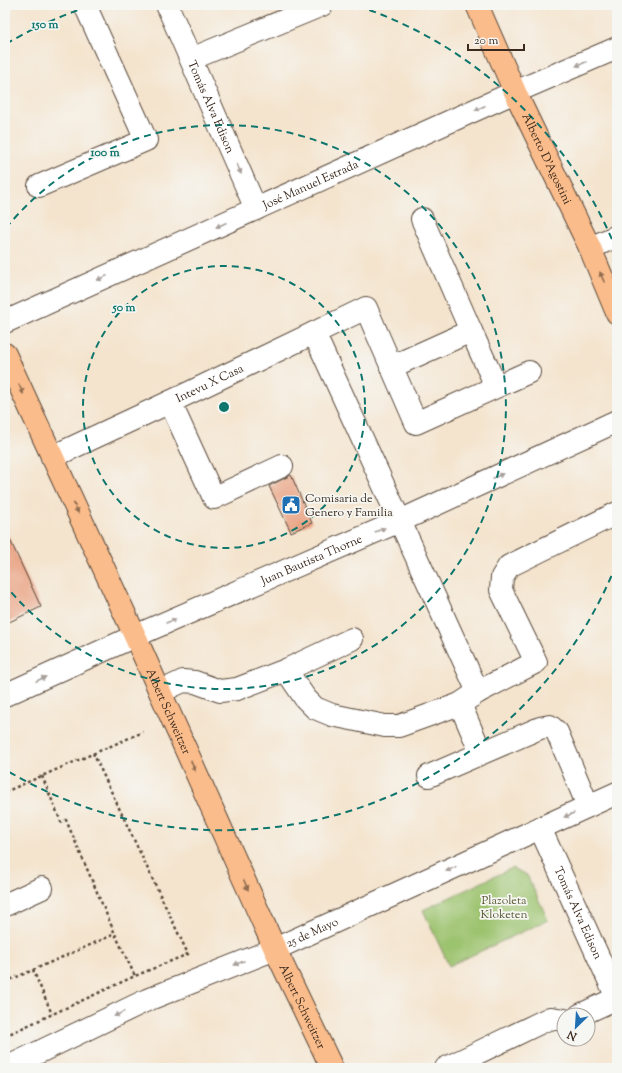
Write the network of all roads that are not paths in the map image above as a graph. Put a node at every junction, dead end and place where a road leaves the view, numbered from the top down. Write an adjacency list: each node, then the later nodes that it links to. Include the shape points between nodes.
1 (85, 5): 8 (street, via 146,140)
2 (167, 5): 6 (street, Tomás Alva Edison)
3 (322, 5): 6 (street)
4 (477, 5): 7 (main road, Alberto D'Agostini)
5 (617, 48): 7 (street, José Manuel Estrada, one-way to 7)
6 (191, 59): 9 (street, Tomás Alva Edison, one-way to 9)
7 (515, 92): 9 (street, José Manuel Estrada, one-way to 9); 12 (main road, Alberto D'Agostini)
8 (40, 186)
9 (256, 209): 14 (street, José Manuel Estrada, one-way to 14)
10 (422, 219): 15 (street)
11 (617, 236): 12 (street)
12 (590, 248): 13 (main road, Alberto D'Agostini, one-way to 12)
13 (617, 313)
14 (5, 322)
15 (471, 330): 18 (street); 20 (street)
16 (314, 333): 18 (street, Intevu X Casa, via 366,308); 21 (street, Intevu X Casa); 26 (street)
17 (5, 354): 23 (main road, Albert Schweitzer, one-way to 23)
18 (391, 367): 20 (street, via 416,423)
19 (529, 372): 20 (street)
20 (496, 386)
21 (170, 402): 23 (street, Intevu X Casa); 24 (street, via 214,498)
22 (617, 421): 26 (street, Juan Bautista Thorne, one-way to 22)
23 (52, 457): 27 (main road, Albert Schweitzer, one-way to 27)
24 (282, 466)
25 (617, 513): 31 (street, via 509,566 502,577 501,590 536,662)
26 (400, 521): 27 (street, Juan Bautista Thorne, one-way to 26); 31 (street)
27 (135, 636): 30 (main road, Albert Schweitzer); 32 (street, Juan Bautista Thorne, one-way to 27)
28 (352, 639): 29 (street)
29 (286, 670): 30 (street, via 238,689 220,691 195,682 183,681); 33 (street, via 315,708 332,715 385,726 399,726)
30 (160, 692): 41 (main road, Albert Schweitzer, one-way to 41)
31 (478, 692): 33 (street)
32 (5, 695)
33 (460, 704): 34 (street)
34 (481, 753): 35 (street); 37 (street, via 550,726 557,732)
35 (429, 776)
36 (617, 793): 37 (street, 25 de Mayo)
37 (588, 806): 38 (street, 25 de Mayo, one-way to 38)
38 (540, 828): 41 (street, 25 de Mayo, one-way to 41); 42 (street, Tomás Alva Edison)
39 (42, 888): 40 (street)
40 (5, 905)
41 (275, 949): 45 (street, 25 de Mayo, one-way to 45, via 147,1000); 46 (main road, Albert Schweitzer)
42 (616, 992): 43 (street)
43 (593, 1007)
44 (556, 1019): 47 (street, via 550,1018)
45 (19, 1065)
46 (332, 1068)
47 (446, 1068)

